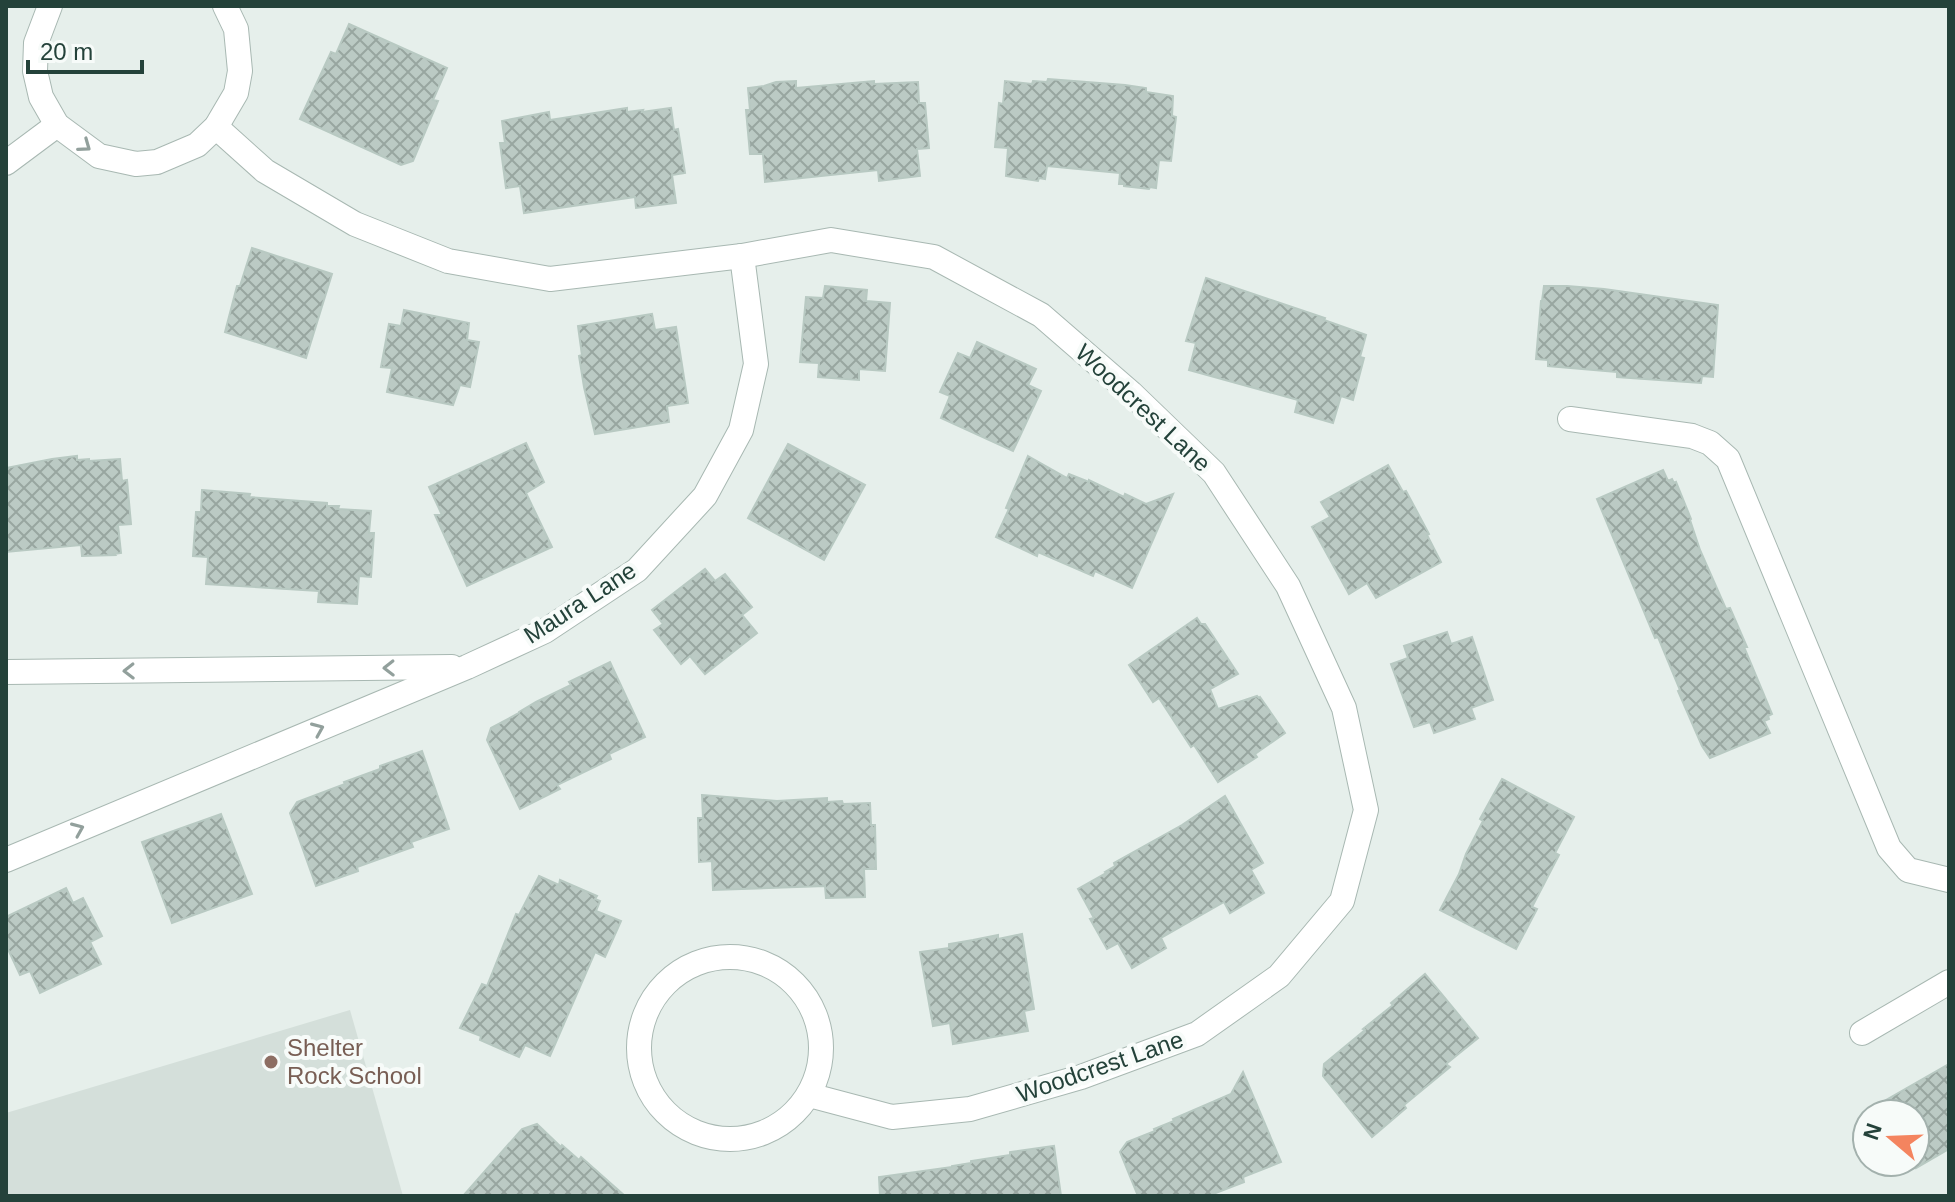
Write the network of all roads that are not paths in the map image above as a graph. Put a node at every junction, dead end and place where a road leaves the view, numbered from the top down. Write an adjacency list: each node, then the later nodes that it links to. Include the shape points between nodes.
1 (225, 6): 4 (street, via 236,29 240,71 236,93)
2 (47, 7): 3 (street, via 36,43 35,71 41,97)
3 (57, 125): 4 (street, one-way to 4, via 99,156 136,164 157,162 197,145); 5 (street)
4 (216, 127): 6 (street, Woodcrest Lane, via 265,171 355,224 448,261 550,279)
5 (6, 163)
6 (742, 256): 8 (street, Maura Lane, via 756,364 741,430 705,496 637,570 545,631); 14 (street, Woodcrest Lane, via 831,240 934,257 1041,315 1131,393 1214,473 1288,586 1344,708 1366,810 1342,901 1279,976 1197,1034 1081,1077 970,1109 892,1117)
7 (1570, 419): 11 (street, via 1692,436 1728,459 1889,848 1908,870)
8 (467, 667): 9 (street, Maura Lane, one-way to 9); 10 (street, Maura Lane, one-way to 8)
9 (6, 672)
10 (6, 860)
11 (1949, 880)
12 (1949, 982): 13 (street)
13 (1862, 1033)
14 (809, 1095): 14 (street, via 822,1049 816,1017 798,986 773,966 744,957 712,958 691,965 654,997 641,1026 645,1081 656,1103 680,1125 715,1139 746,1138 792,1116)

